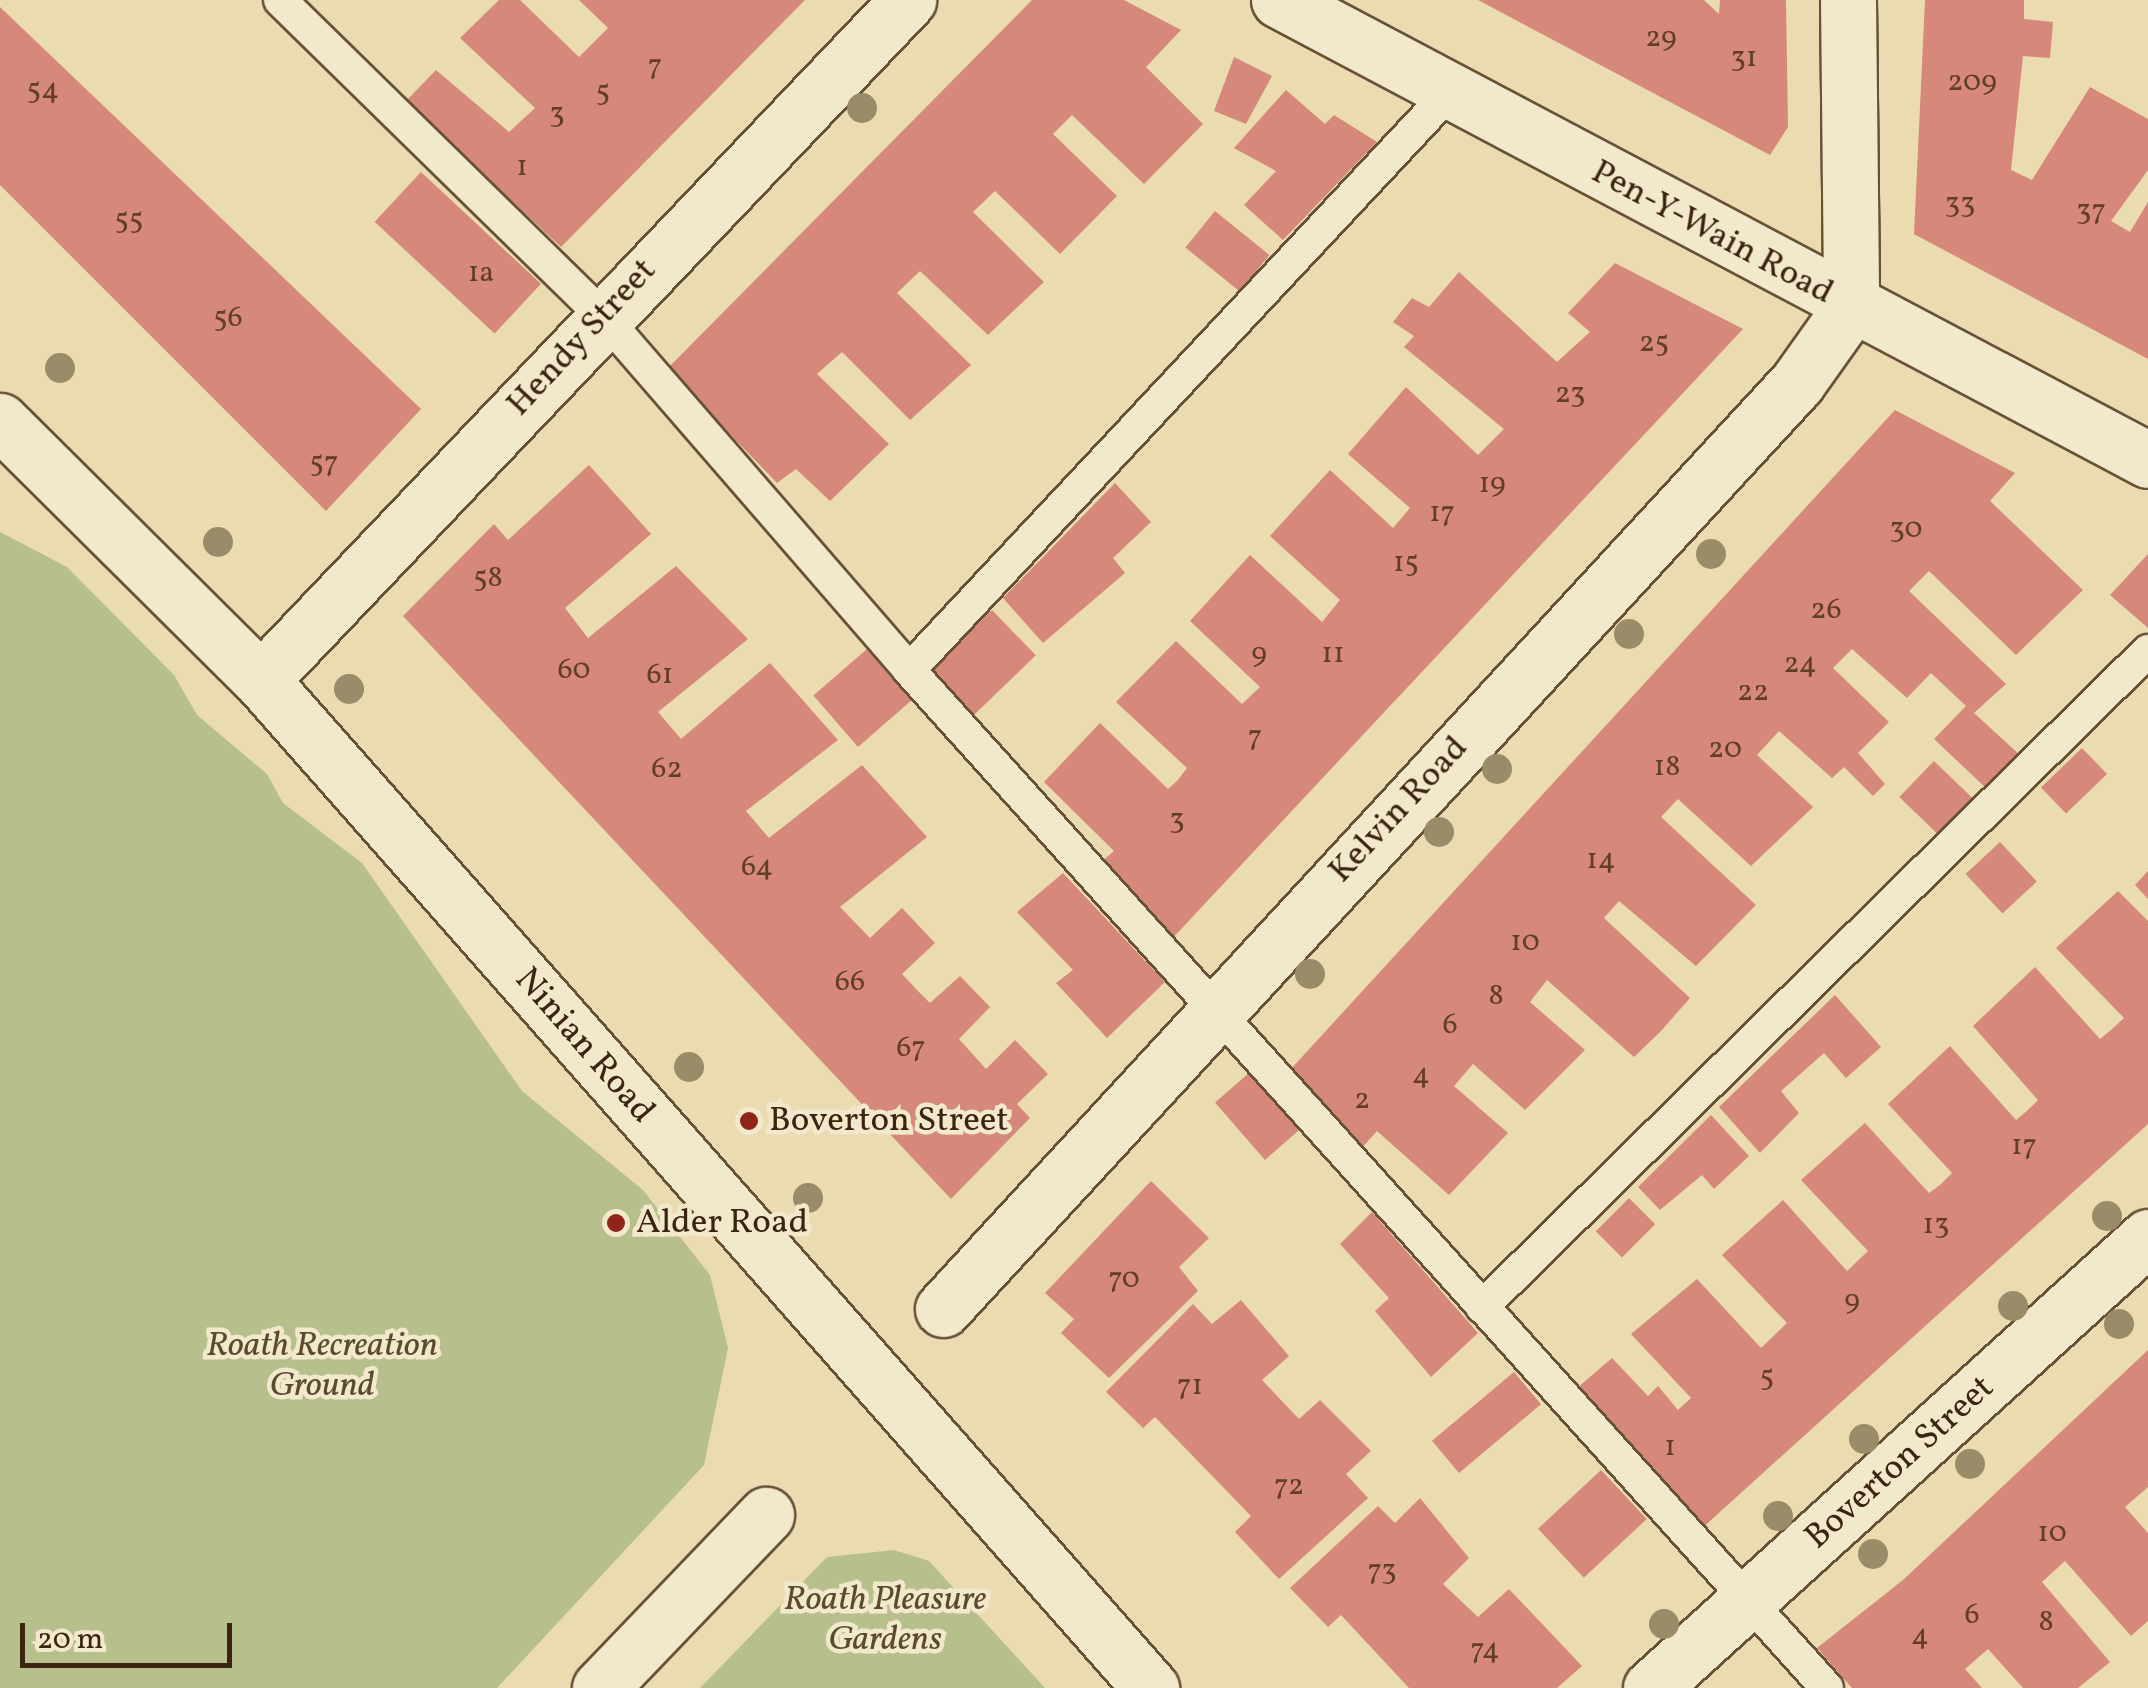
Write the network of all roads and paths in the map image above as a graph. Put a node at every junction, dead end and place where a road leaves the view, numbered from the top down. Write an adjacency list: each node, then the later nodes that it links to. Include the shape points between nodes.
1 (280, 0): 7 (lane)
2 (908, 0): 7 (street, Hendy Street)
3 (1279, 0): 5 (street, Pen-Y-Wain Road)
4 (1848, 0): 6 (street)
5 (1448, 94): 6 (street, Pen-Y-Wain Road); 11 (lane)
6 (1851, 307): 9 (street, Pen-Y-Wain Road); 13 (street, Kelvin Road, via 1797,383)
7 (602, 315): 11 (lane); 12 (street, Hendy Street)
8 (0, 421): 12 (street, Ninian Road)
9 (2148, 460)
10 (2148, 651): 15 (lane)
11 (909, 670): 13 (lane)
12 (261, 680): 20 (street, Ninian Road)
13 (1215, 1008): 15 (lane); 16 (street, Kelvin Road)
14 (2148, 1236): 18 (street, Boverton Street)
15 (1482, 1307): 18 (lane)
16 (943, 1309)
17 (766, 1514): 19 (street)
18 (1750, 1601): 21 (street, Boverton Street); 22 (lane)
19 (600, 1688)
20 (1150, 1688)
21 (1651, 1688)
22 (1827, 1688)

